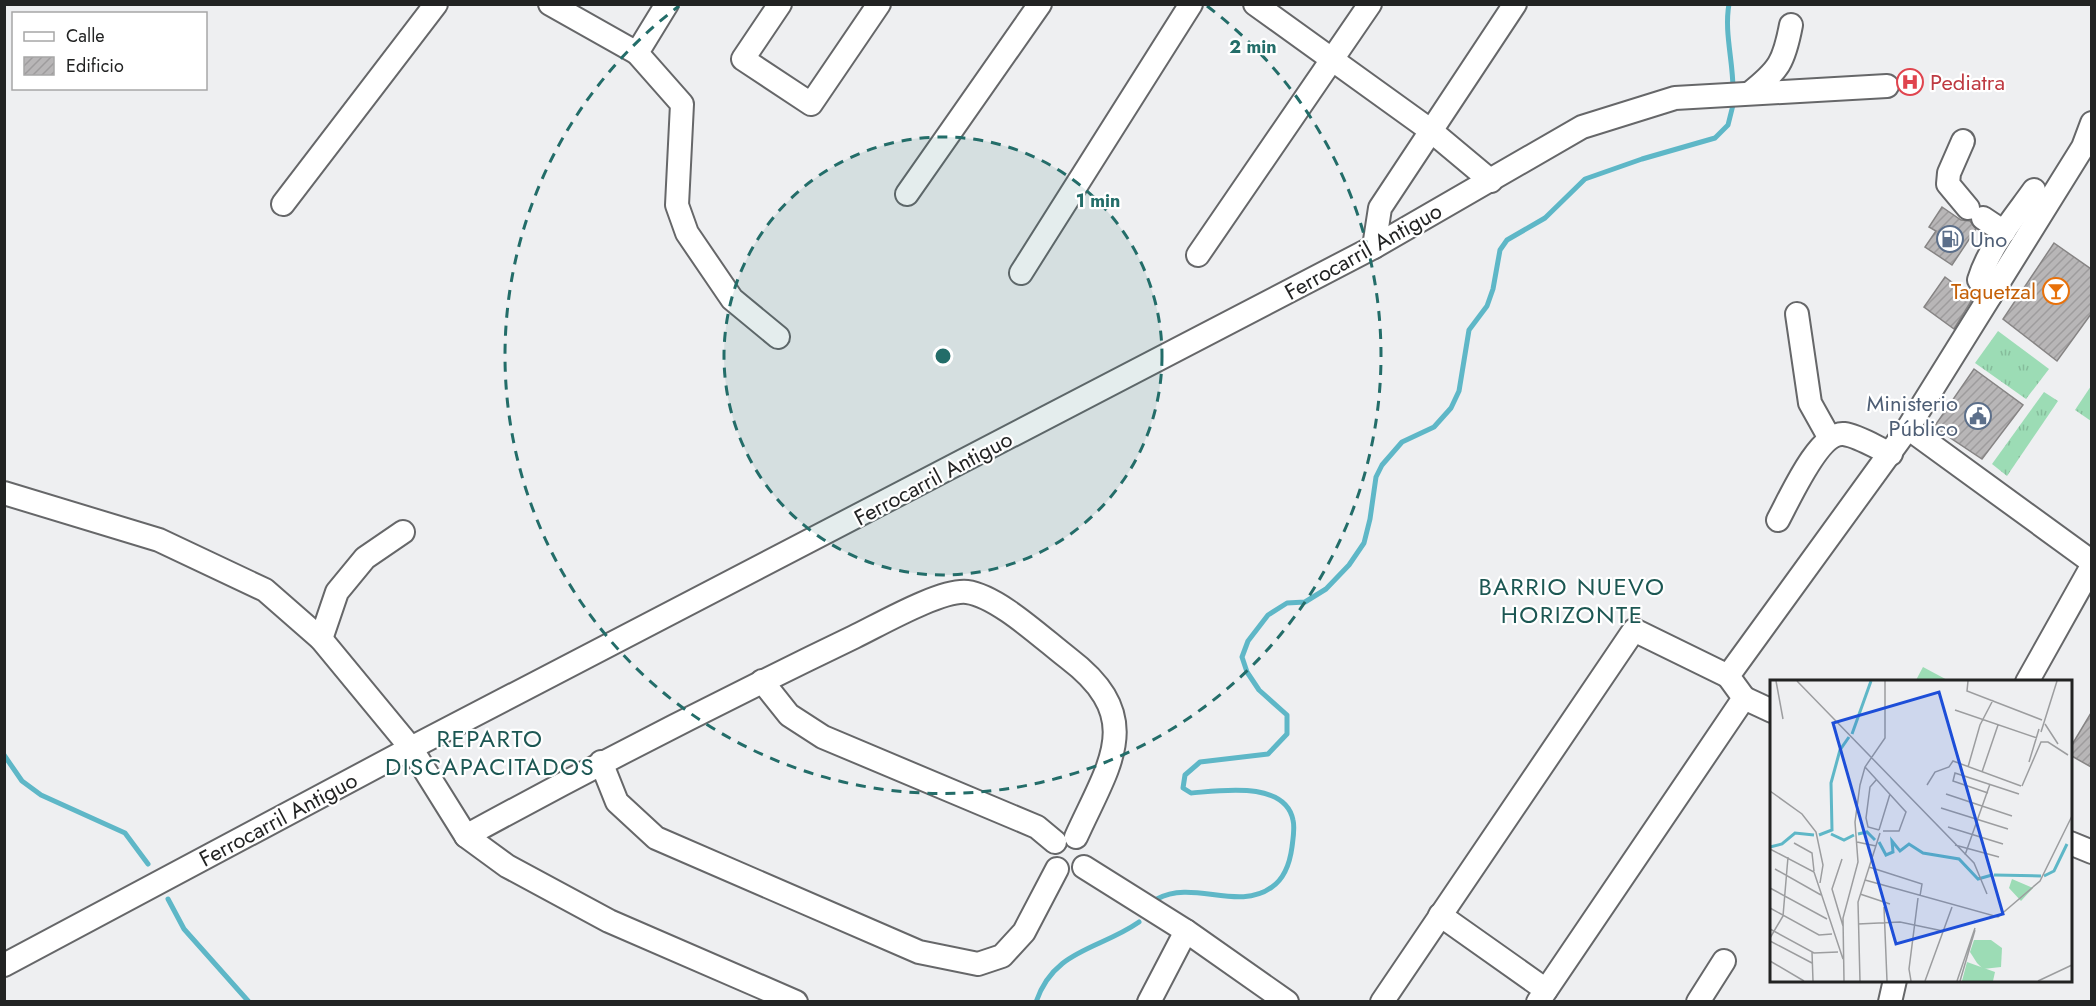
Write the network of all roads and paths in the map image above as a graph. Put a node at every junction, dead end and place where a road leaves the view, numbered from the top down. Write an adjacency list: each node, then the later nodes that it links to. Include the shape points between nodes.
1 (436, 4): 23 (street)
2 (550, 4): 12 (street)
3 (667, 4): 12 (street)
4 (780, 4): 5 (street, via 743,59 811,104)
5 (879, 4)
6 (1040, 4): 22 (street)
7 (1191, 4): 27 (street)
8 (1255, 4): 13 (street)
9 (1370, 4): 13 (street)
10 (1515, 4): 17 (street)
11 (1791, 25): 15 (street, via 1783,58 1774,74)
12 (637, 53): 30 (street, via 682,104 677,205 687,233 732,299)
13 (1334, 61): 17 (street); 26 (street)
14 (1887, 86): 15 (street, Ferrocarril Antiguo)
15 (1750, 93): 20 (street, Ferrocarril Antiguo, via 1675,98 1582,127)
16 (2091, 123): 19 (street)
17 (1430, 130): 20 (street); 25 (street, via 1380,208)
18 (1964, 141): 24 (street, via 1948,184 1976,213)
19 (2087, 150): 28 (street)
20 (1491, 180): 25 (street, Ferrocarril Antiguo)
21 (2034, 190): 24 (street)
22 (907, 194)
23 (283, 204)
24 (2004, 232): 28 (street, via 1979,280)
25 (1374, 248): 44 (street, Ferrocarril Antiguo)
26 (1198, 255)
27 (1021, 273)
28 (1990, 296): 31 (street)
29 (1797, 314): 32 (street, via 1810,403)
30 (778, 337)
31 (1908, 428): 33 (street); 37 (street)
32 (1829, 437): 33 (street, via 1844,434); 35 (street)
33 (1891, 454): 39 (street)
34 (4, 493): 38 (street, via 159,540 265,590)
35 (1778, 520)
36 (403, 532): 38 (street, via 365,558 337,592)
37 (2091, 564): 40 (street)
38 (321, 639): 44 (street)
39 (1728, 676): 42 (street); 52 (street, via 1634,630)
40 (2028, 680)
41 (762, 681): 45 (street); 47 (street, via 789,715 823,737); 47 (street, via 951,593 968,592 993,601 1084,670 1108,699 1115,717 1113,754)
42 (1744, 698): 43 (street); 57 (street)
43 (1770, 710)
44 (411, 748): 46 (street); 55 (street, Ferrocarril Antiguo)
45 (601, 762): 46 (street); 51 (street, via 617,802 656,838 919,952 978,964 1002,956 1024,932)
46 (466, 836): 58 (street, via 507,866 609,921)
47 (1065, 839): 50 (street, via 1085,844 1088,855); 51 (street, via 1050,851)
48 (2072, 844): 49 (street)
49 (2091, 852)
50 (1084, 867): 51 (street, via 1066,873); 53 (street)
51 (1057, 869)
52 (1440, 915): 57 (street); 61 (street)
53 (1186, 931): 59 (street); 60 (street)
54 (1724, 961): 62 (street)
55 (4, 965)
56 (1895, 982): 63 (street)
57 (1542, 996)
58 (796, 1002)
59 (1149, 1002)
60 (1287, 1002)
61 (1382, 1002)
62 (1698, 1002)
63 (1890, 1002)

